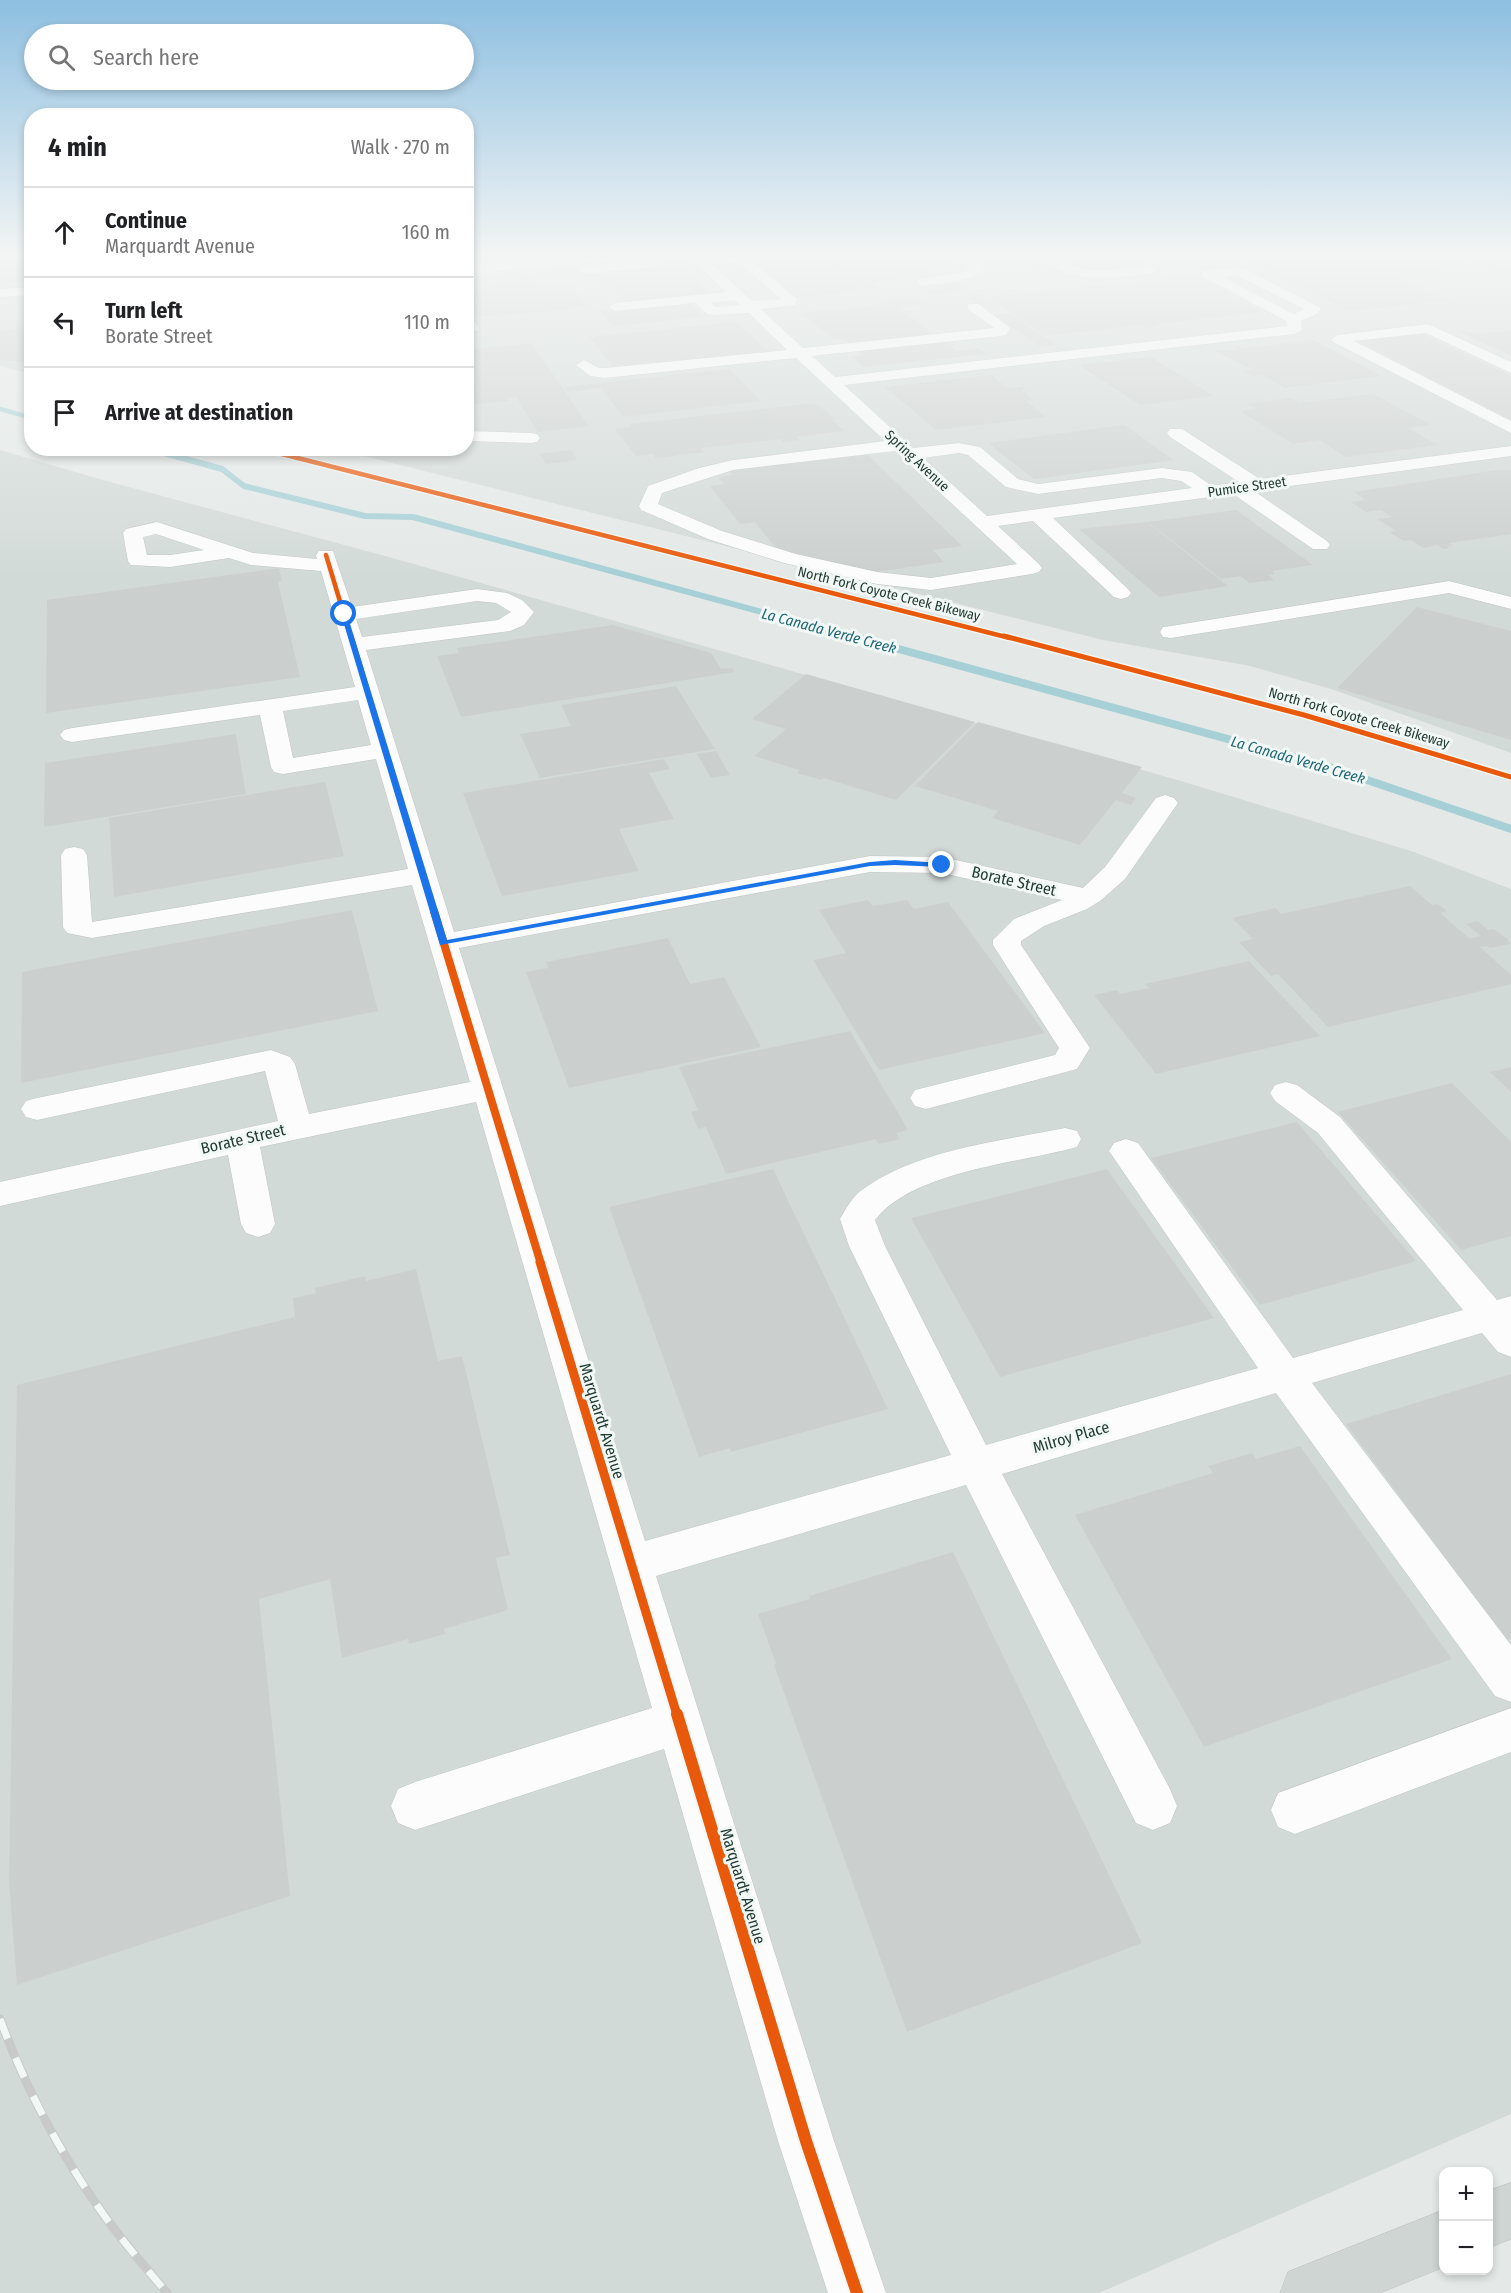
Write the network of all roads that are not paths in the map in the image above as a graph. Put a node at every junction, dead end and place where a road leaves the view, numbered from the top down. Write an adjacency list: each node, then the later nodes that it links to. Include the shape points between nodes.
1 (693, 364): 5 (street, via 605,373 596,373)
2 (812, 364): 6 (street, Spring Avenue)
3 (990, 364): 6 (street)
4 (1387, 364): 7 (street)
5 (584, 365)
6 (831, 382): 11 (street, Spring Avenue)
7 (1511, 428)
8 (1176, 433): 13 (street)
9 (474, 436): 10 (street)
10 (531, 438)
11 (904, 449): 14 (street, via 974,451 1021,487 1045,488 1162,473 1186,476); 16 (street, Spring Avenue); 16 (street, Spring Avenue, via 733,465 654,490 648,506 715,535 769,552 877,578 931,584 1032,568)
12 (1506, 455): 13 (street, Pumice Street)
13 (1246, 487): 14 (street, Pumice Street); 17 (street)
14 (1209, 492): 15 (street, Pumice Street)
15 (1037, 515): 16 (street, Pumice Street); 19 (street)
16 (983, 522)
17 (1320, 545)
18 (230, 552): 21 (street, Marquardt Avenue, via 251,559 328,560)
19 (1121, 593)
20 (1511, 603): 22 (street, via 1449,587)
21 (344, 614): 23 (street, Marquardt Avenue); 23 (street, via 477,595 500,597 523,612 502,626)
22 (1171, 632)
23 (354, 645): 24 (street, Marquardt Avenue)
24 (368, 692): 25 (street); 27 (street, Marquardt Avenue)
25 (270, 706): 26 (street); 27 (street, via 283,766)
26 (72, 735)
27 (385, 750): 30 (street, Marquardt Avenue)
28 (1165, 803): 31 (street, via 1115,873)
29 (74, 855): 30 (street, via 77,927 92,930)
30 (423, 875): 32 (street, Marquardt Avenue)
31 (1087, 897): 32 (street, Borate Street, via 942,865 895,862); 35 (street, via 1025,924 1007,940 1075,1048 1066,1062)
32 (443, 943): 33 (street, Marquardt Avenue)
33 (488, 1089): 37 (street, Borate Street); 46 (street, Marquardt Avenue)
34 (1286, 1093): 43 (street, via 1329,1125)
35 (926, 1098)
36 (37, 1109): 37 (street, via 271,1060 279,1064)
37 (296, 1128): 39 (street, Borate Street)
38 (1065, 1139): 45 (street, via 916,1175 873,1199 857,1219)
39 (242, 1140): 41 (street, Borate Street); 42 (street)
40 (1126, 1151): 44 (street)
41 (0, 1194)
42 (258, 1224)
43 (1503, 1323): 44 (street, Milroy Place)
44 (1284, 1375): 45 (street, Milroy Place); 47 (street)
45 (976, 1464): 46 (street, Milroy Place); 51 (street)
46 (632, 1564): 48 (street, Marquardt Avenue)
47 (1511, 1681)
48 (679, 1722): 50 (street); 56 (street, Marquardt Avenue, via 806,2141)
49 (1511, 1730): 52 (street)
50 (415, 1806)
51 (1153, 1806)
52 (1294, 1810)
53 (1511, 2211): 54 (main road)
54 (1493, 2218)
55 (1439, 2240): 57 (main road)
56 (857, 2293)
57 (1309, 2293)

